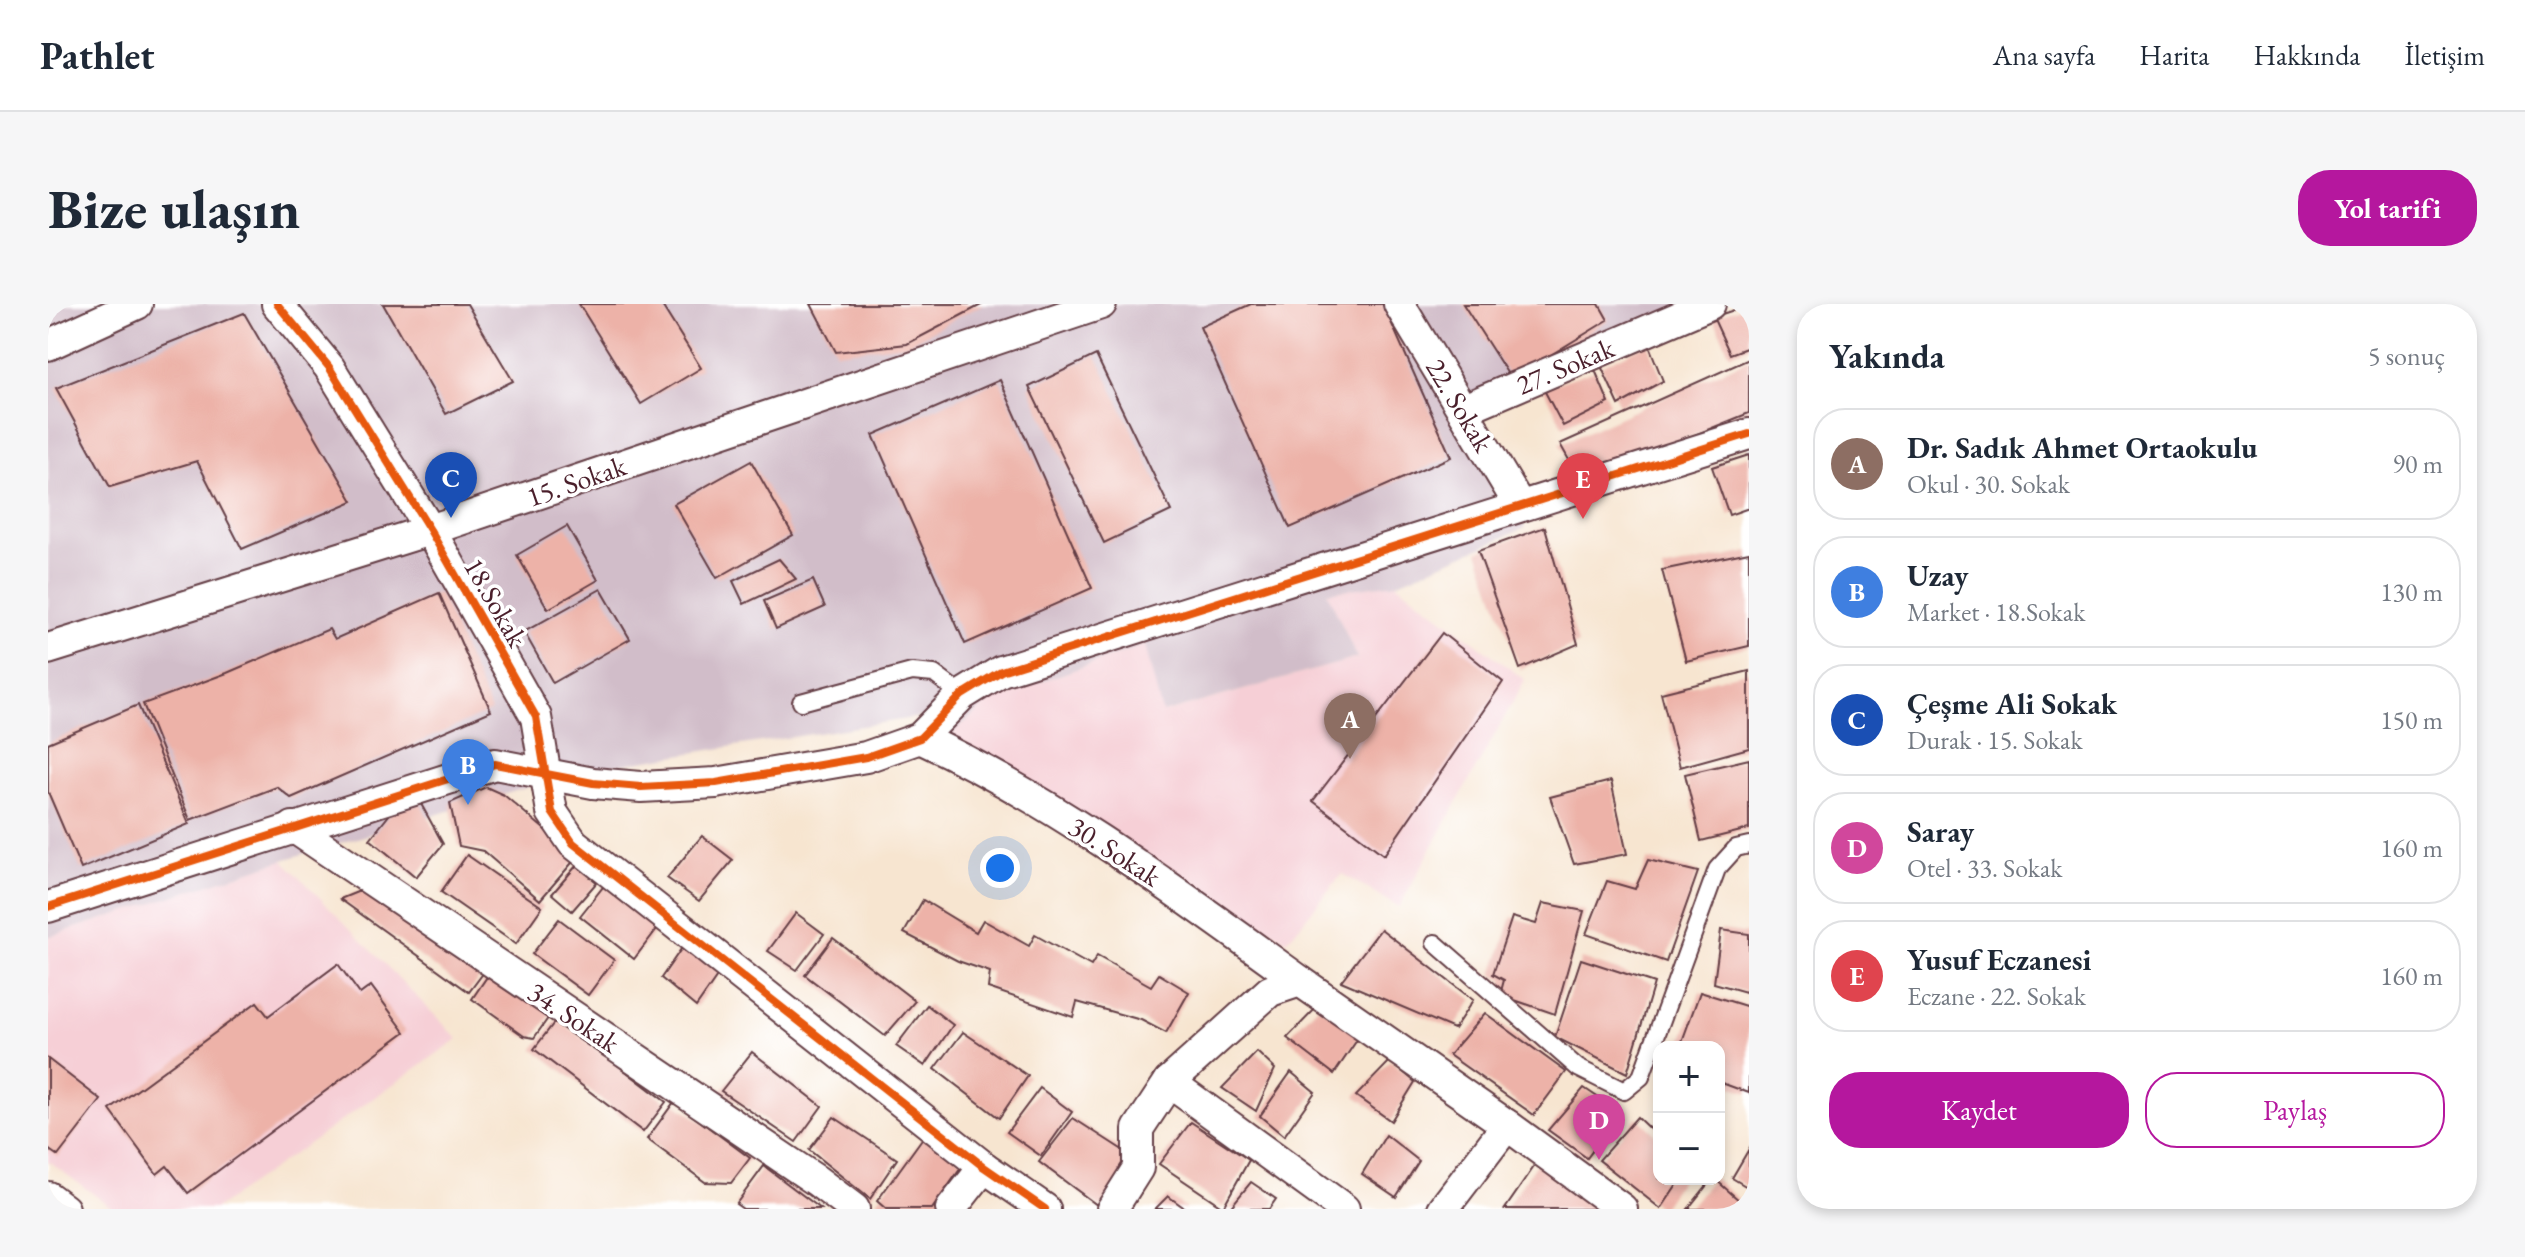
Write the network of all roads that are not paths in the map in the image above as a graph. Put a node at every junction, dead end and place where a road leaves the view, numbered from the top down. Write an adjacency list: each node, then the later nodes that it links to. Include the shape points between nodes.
1 (137, 304): 6 (street)
2 (277, 304): 10 (street, 18.Sokak, via 329,367)
3 (1101, 304): 10 (street, 15. Sokak)
4 (1399, 304): 7 (street, 22. Sokak)
5 (1710, 304): 7 (street, 27. Sokak)
6 (48, 345)
7 (1464, 409): 9 (street, 22. Sokak)
8 (1749, 434): 9 (street)
9 (1520, 506): 12 (street, via 1001,671)
10 (430, 530): 11 (street, 15. Sokak); 15 (street, 18.Sokak, via 536,717)
11 (48, 649)
12 (962, 695): 13 (lane, via 934,674 912,672); 14 (street)
13 (801, 702)
14 (920, 738): 15 (street, via 866,757 716,783 641,787); 20 (street, 30. Sokak, via 1110,845)
15 (546, 772): 16 (street, via 495,764); 23 (street, 18.Sokak, via 552,812 573,843)
16 (293, 827): 18 (street); 26 (street, 34. Sokak)
17 (1749, 845): 19 (lane, via 1736,848 1717,869 1641,1077 1624,1091 1578,1068)
18 (48, 907)
19 (1435, 943)
20 (1300, 981): 21 (street, via 1270,991); 22 (street, 30. Sokak)
21 (1169, 1082): 29 (street, via 1138,1129 1138,1168); 30 (street)
22 (1507, 1125): 31 (street); 32 (street, 30. Sokak)
23 (984, 1167): 27 (street); 28 (street, 18.Sokak)
24 (48, 1197): 25 (street)
25 (64, 1209)
26 (854, 1209)
27 (951, 1209)
28 (1045, 1209)
29 (1112, 1209)
30 (1344, 1209)
31 (1443, 1209)
32 (1622, 1209)

